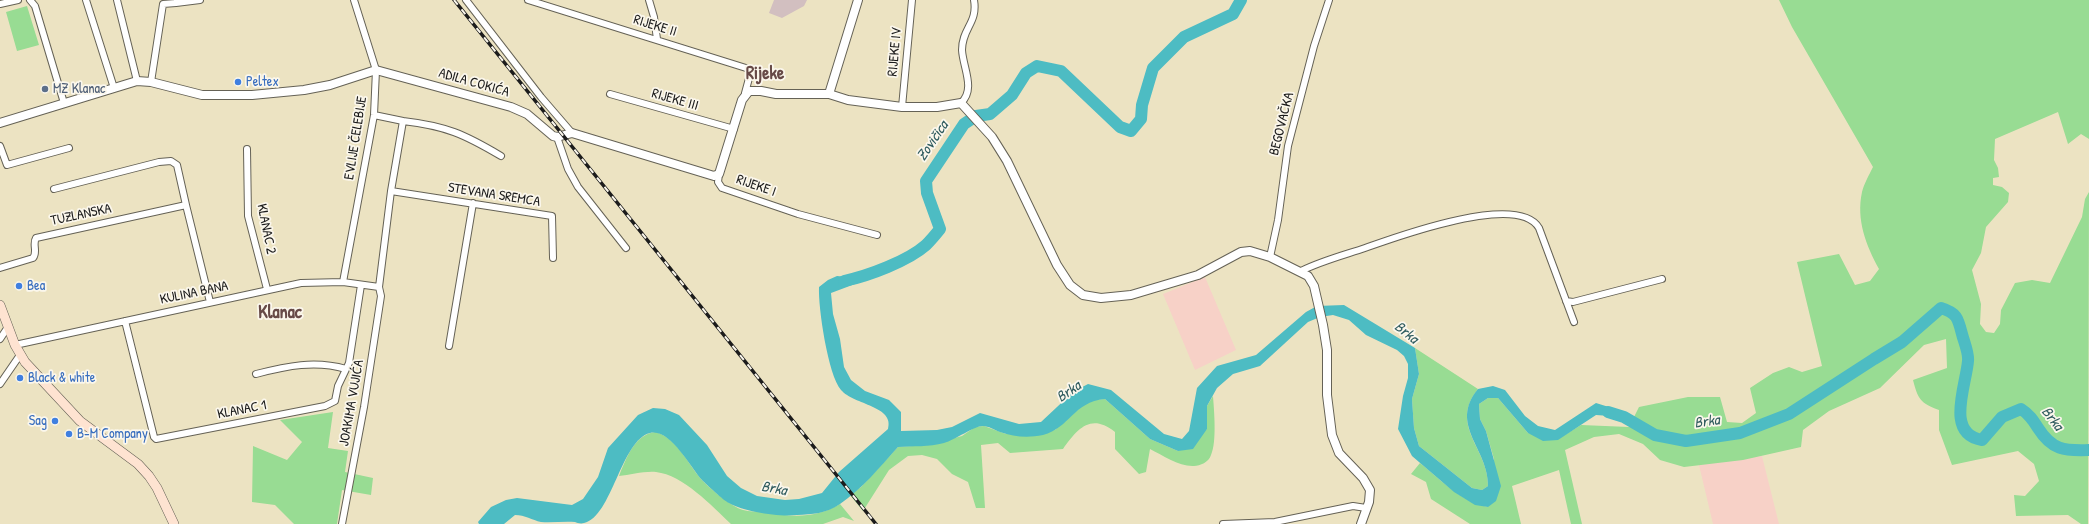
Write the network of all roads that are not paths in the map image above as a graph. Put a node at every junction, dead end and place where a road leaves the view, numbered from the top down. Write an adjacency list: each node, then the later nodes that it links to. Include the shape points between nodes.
1 (18, 0): 16 (street)
2 (30, 0): 26 (street, via 35,6)
3 (86, 0): 22 (street)
4 (117, 0): 20 (street)
5 (157, 0): 17 (street)
6 (200, 0): 15 (street)
7 (354, 0): 19 (street, EVLIJE ČELEBIJE)
8 (466, 0): 33 (street)
9 (528, 0): 18 (street, RIJEKE II)
10 (649, 0): 18 (street)
11 (858, 0): 25 (street)
12 (912, 0): 28 (street, RIJEKE IV)
13 (974, 0): 27 (street, via 975,15 963,39 962,51 969,91)
14 (1329, 0): 46 (street, BEGOVAČKA, via 1314,46 1288,146)
15 (176, 1): 17 (street)
16 (0, 4)
17 (163, 4): 21 (street)
18 (656, 39): 24 (street, RIJEKE II, via 749,69)
19 (376, 70): 21 (street, via 330,85 252,95 202,95); 29 (street, EVLIJE ČELEBIJE); 34 (street, ADILA COKIĆA, via 511,107 527,114)
20 (137, 82): 21 (street); 22 (street)
21 (150, 82)
22 (114, 88): 26 (street)
23 (610, 94): 32 (street, RIJEKE III)
24 (745, 94): 25 (street, via 753,90 776,94); 32 (street, RIJEKE I)
25 (829, 94): 28 (street, via 862,103)
26 (64, 103): 31 (street)
27 (963, 104): 28 (street); 46 (street, via 992,137 1007,161 1057,265 1070,285 1083,295 1101,298 1131,295 1198,275 1241,252 1250,251)
28 (902, 107)
29 (374, 115): 30 (street); 51 (street, EVLIJE ČELEBIJE)
30 (403, 121): 38 (street, via 456,131); 41 (street, JOAKIMA VUJIĆA)
31 (0, 123)
32 (734, 129): 39 (street, RIJEKE I)
33 (572, 133): 34 (street); 39 (street, via 714,176)
34 (557, 137): 45 (street, via 568,169 578,187)
35 (0, 146): 36 (street, via 7,165)
36 (69, 148)
37 (247, 149): 54 (street, KLANAC 2, via 248,216)
38 (501, 156)
39 (719, 174): 44 (street, RIJEKE I, via 718,182 722,188 798,214)
40 (54, 189): 43 (street, via 170,161 176,164)
41 (391, 191): 42 (street, STEVANA SREMCA); 53 (street, JOAKIMA VUJIĆA)
42 (473, 203): 47 (street, STEVANA SREMCA, via 552,216); 63 (street)
43 (186, 205): 48 (street, TUZLANSKA, via 36,238 36,254 33,258); 56 (street)
44 (878, 235)
45 (626, 248)
46 (1270, 257): 49 (street)
47 (553, 258)
48 (0, 268)
49 (1301, 271): 55 (street, via 1443,222 1471,217 1519,216 1536,223 1539,228); 68 (street, via 1311,281 1323,325 1332,435 1339,453 1368,485 1370,495)
50 (1662, 279): 55 (street, via 1573,302)
51 (343, 282): 52 (street, KULINA BANA); 54 (street, KULINA BANA, via 301,283)
52 (361, 285): 53 (street, KULINA BANA); 65 (street, KLANAC 1)
53 (379, 286): 70 (street, JOAKIMA VUJIĆA, via 381,296 364,407)
54 (267, 289): 56 (street, KULINA BANA)
55 (1566, 301): 59 (street)
56 (210, 302): 58 (street, KULINA BANA)
57 (0, 305): 60 (main road)
58 (125, 320): 62 (street, KULINA BANA); 65 (street, KLANAC 1, via 156,439 325,406 336,399 338,386)
59 (1574, 322)
60 (8, 327): 61 (street); 62 (main road)
61 (0, 339)
62 (15, 345): 64 (main road)
63 (449, 346)
64 (20, 355): 67 (street); 69 (main road, via 80,421 138,464 149,476)
65 (346, 369): 66 (street, via 316,363)
66 (256, 374)
67 (0, 384)
68 (1366, 508): 71 (street, via 1353,506 1275,522); 72 (street)
69 (174, 524)
70 (342, 524)
71 (1223, 524)
72 (1361, 524)

